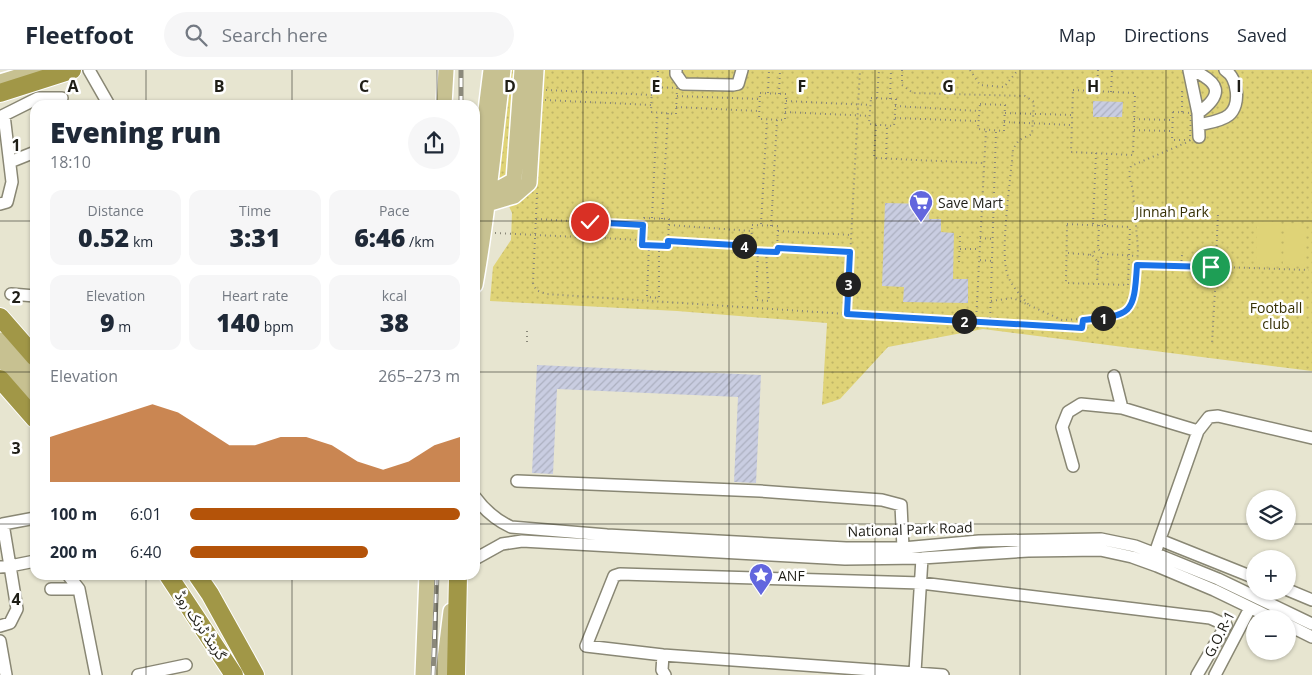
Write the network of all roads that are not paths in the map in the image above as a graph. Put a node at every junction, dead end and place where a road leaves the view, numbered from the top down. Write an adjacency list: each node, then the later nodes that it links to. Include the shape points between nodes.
1 (40, 70): 14 (main road)
2 (72, 70): 15 (highway)
3 (89, 70): 18 (street)
4 (439, 70): 19 (main road)
5 (446, 70): 20 (main road)
6 (491, 70): 27 (main road)
7 (503, 70): 26 (main road)
8 (522, 70): 26 (main road, via 514,180 498,189)
9 (536, 70): 27 (main road, via 529,183 514,196)
10 (676, 70): 11 (street, via 683,84 733,85 738,84)
11 (742, 70)
12 (1191, 70): 22 (street); 22 (street, via 1208,77 1216,91 1214,99)
13 (1225, 70): 22 (street, via 1235,80 1236,87 1230,114 1199,131)
14 (0, 82)
15 (0, 93)
16 (62, 98): 17 (street)
17 (34, 100)
18 (106, 100)
19 (439, 100)
20 (444, 100)
21 (30, 102): 23 (street)
22 (1198, 113)
23 (2, 116): 25 (street)
24 (30, 154): 25 (street)
25 (10, 162): 28 (street, via 11,192 7,202)
26 (488, 184): 27 (main road)
27 (481, 201): 29 (main road, via 485,233)
28 (0, 204)
29 (480, 259)
30 (11, 294): 31 (street)
31 (30, 296)
32 (0, 317): 34 (highway)
33 (0, 340): 36 (main road)
34 (30, 351)
35 (0, 358): 39 (main road)
36 (30, 374)
37 (1114, 376): 40 (street)
38 (0, 379): 41 (highway)
39 (30, 391)
40 (1122, 408): 42 (street); 44 (street, via 1081,404 1068,412 1062,427)
41 (30, 413)
42 (1198, 431): 43 (street, via 1209,417 1218,416); 48 (street)
43 (1312, 438)
44 (1073, 466)
45 (517, 481): 49 (street, via 760,491 882,500 901,505)
46 (480, 504): 49 (street, National Park Road, via 498,521 523,529 846,548)
47 (30, 519): 54 (street, via 3,524)
48 (1160, 540): 50 (street); 55 (street)
49 (903, 548): 50 (street, National Park Road, via 979,542 1101,539)
50 (1155, 553): 69 (street, National Park Road)
51 (480, 556): 52 (street, National Park Road, via 502,544 522,541 845,559)
52 (922, 558): 62 (street); 67 (street, National Park Road, via 1100,550 1157,566)
53 (30, 562): 54 (street)
54 (5, 567): 70 (street, via 17,610 10,623)
55 (1246, 574)
56 (72, 580): 64 (street)
57 (171, 580): 80 (highway, گرینڈ ٹرنک روڈ)
58 (200, 580): 81 (highway, گرینڈ ٹرنک روڈ)
59 (427, 580): 82 (main road)
60 (457, 580): 83 (main road, via 444,656)
61 (458, 580): 84 (highway)
62 (921, 583): 74 (street, via 628,573 614,576 586,646); 76 (street); 87 (street, via 1210,618 1226,625)
63 (51, 589): 64 (street)
64 (79, 589): 78 (street)
65 (1296, 593): 66 (street)
66 (1312, 600)
67 (1250, 608): 68 (street, National Park Road); 88 (street, G.O.R-1)
68 (1254, 610)
69 (1312, 624)
70 (0, 626)
71 (1296, 629): 72 (street)
72 (1312, 637)
73 (0, 641): 77 (street)
74 (663, 655): 76 (street); 85 (street)
75 (186, 665): 79 (street)
76 (915, 672): 86 (street)
77 (6, 675)
78 (96, 675)
79 (138, 675)
80 (234, 675)
81 (255, 675)
82 (422, 675)
83 (444, 675)
84 (456, 675)
85 (665, 675)
86 (943, 675)
87 (1197, 675)
88 (1215, 675)

